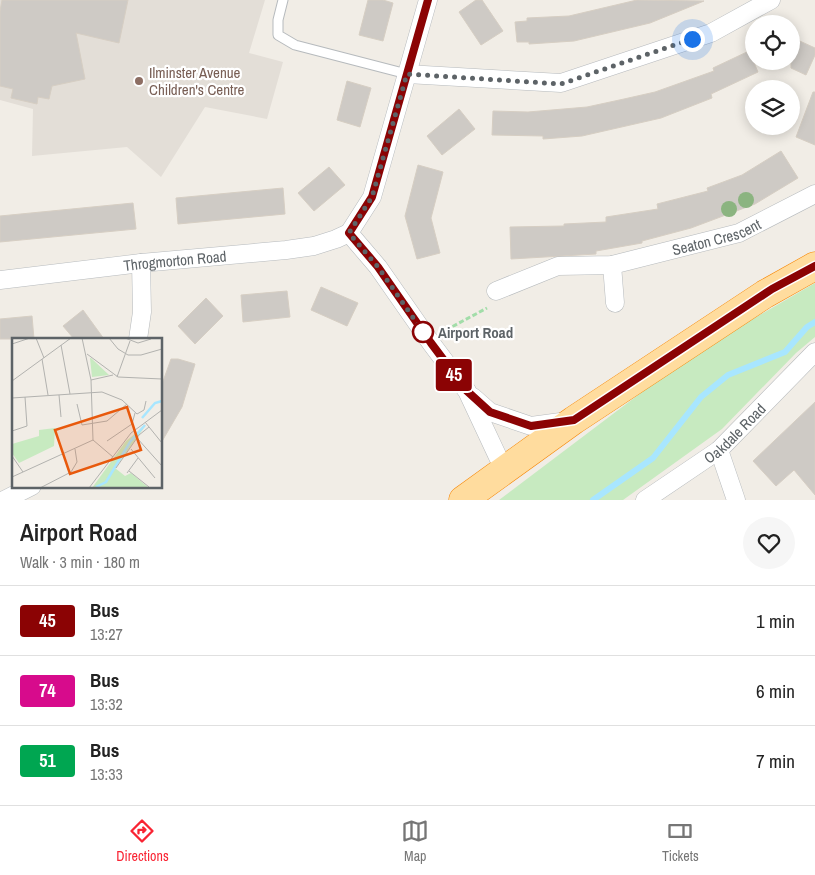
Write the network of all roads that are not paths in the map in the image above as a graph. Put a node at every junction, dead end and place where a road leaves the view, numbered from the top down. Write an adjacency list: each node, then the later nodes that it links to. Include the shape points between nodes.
1 (283, 0): 4 (lane, via 278,35 295,45)
2 (428, 0): 4 (street)
3 (771, 0): 4 (street, via 711,33 561,84)
4 (407, 74): 6 (street, via 372,197)
5 (815, 194): 8 (street, Seaton Crescent, via 739,232)
6 (349, 233): 7 (street, Throgmorton Road, via 314,246); 15 (street, via 378,267)
7 (141, 263): 10 (street, Throgmorton Road); 13 (street, via 142,312)
8 (612, 266): 11 (street, Seaton Crescent, via 558,266); 12 (street)
9 (815, 266): 16 (highway, via 772,289)
10 (0, 280)
11 (496, 291)
12 (615, 303)
13 (138, 338)
14 (814, 356): 17 (street, Oakdale Road)
15 (467, 391): 16 (street, via 490,412 531,426); 18 (street)
16 (574, 420): 18 (highway)
17 (719, 450): 22 (street, Oakdale Road); 23 (street)
18 (504, 470): 21 (highway)
19 (28, 488): 20 (street)
20 (4, 500)
21 (463, 500)
22 (645, 500)
23 (736, 500)

